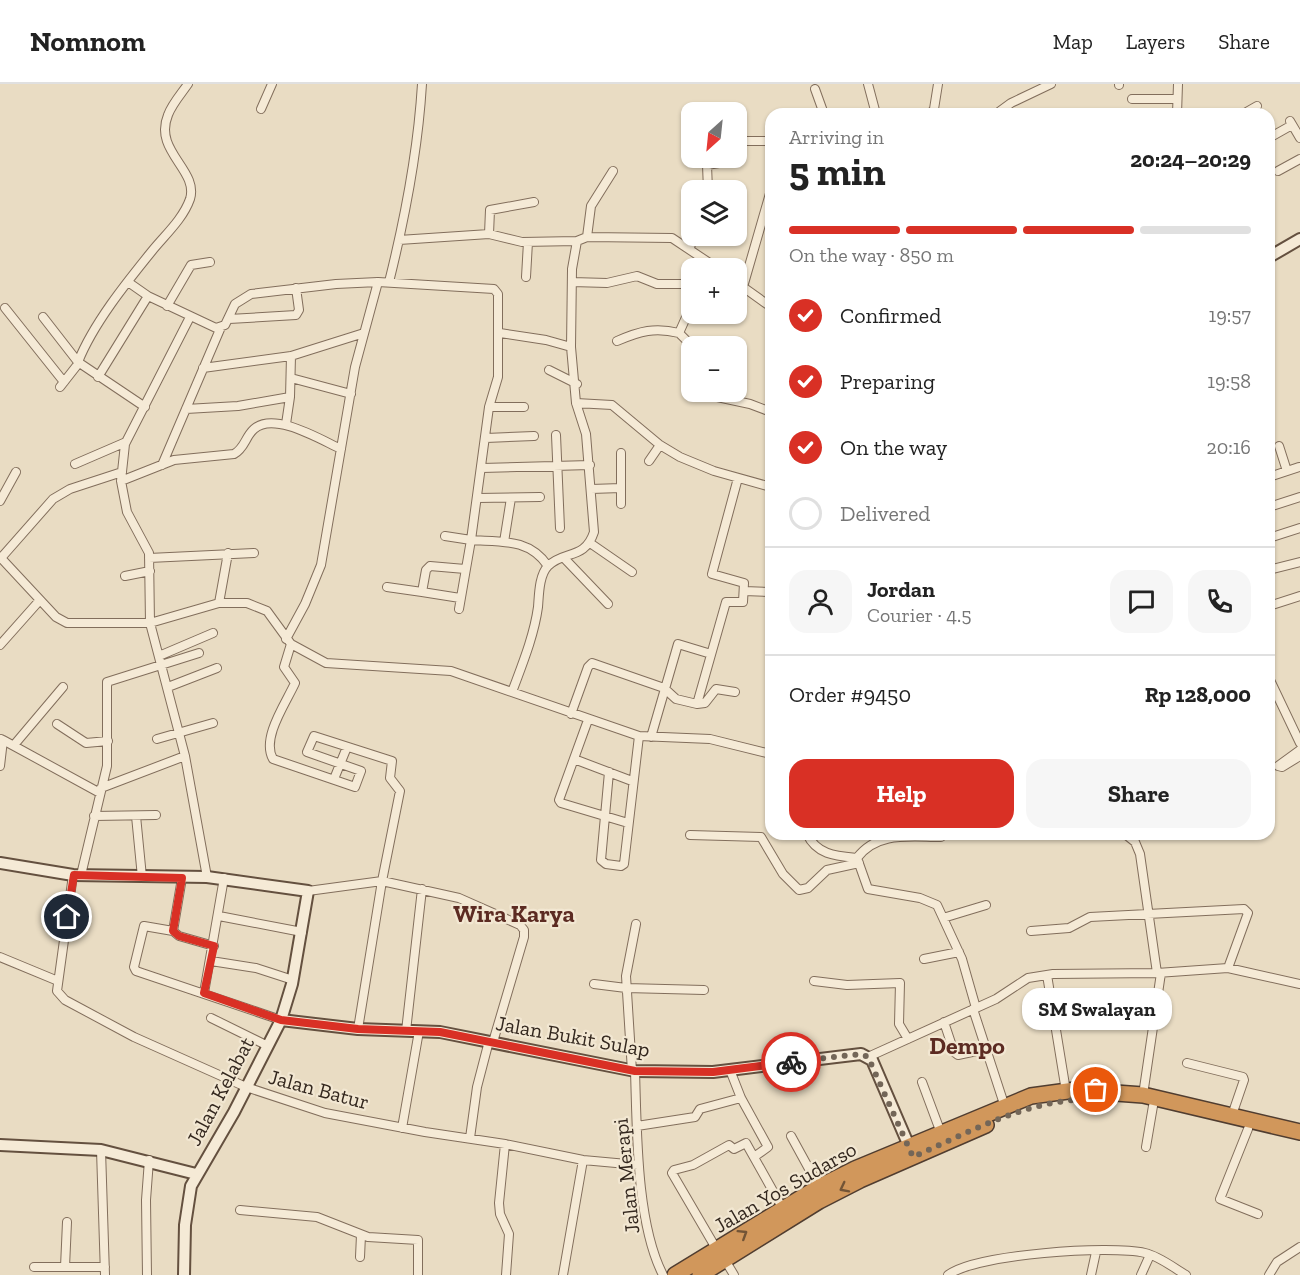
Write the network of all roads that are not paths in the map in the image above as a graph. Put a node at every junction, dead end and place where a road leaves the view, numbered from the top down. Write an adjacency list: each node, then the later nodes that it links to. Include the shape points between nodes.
1 (188, 84): 41 (street, via 167,117 164,130 169,149 189,180 190,199 179,219)
2 (272, 84): 18 (street)
3 (422, 84): 32 (street)
4 (868, 84): 13 (street)
5 (938, 84): 14 (street)
6 (1051, 84): 15 (street)
7 (1178, 84): 10 (street)
8 (815, 89): 12 (street)
9 (1131, 99): 10 (street)
10 (1177, 99): 16 (street)
11 (1257, 106): 17 (street)
12 (822, 108)
13 (874, 108)
14 (935, 108)
15 (1004, 108)
16 (1177, 108)
17 (1254, 108)
18 (261, 109)
19 (1294, 125): 20 (street); 21 (street)
20 (1275, 135)
21 (1300, 138)
22 (747, 141): 23 (street)
23 (765, 141)
24 (1300, 159): 26 (street)
25 (613, 171): 30 (street, via 591,206)
26 (1278, 171)
27 (534, 202): 29 (street, via 490,210)
28 (765, 208): 39 (street)
29 (489, 234): 32 (street); 34 (street)
30 (587, 237): 33 (street); 35 (street, via 665,237)
31 (1300, 239): 36 (street)
32 (399, 240): 43 (street)
33 (577, 241): 34 (street); 44 (street)
34 (528, 242): 40 (street)
35 (690, 248): 37 (street)
36 (1275, 254)
37 (699, 258)
38 (210, 262): 50 (street, via 191,265)
39 (747, 264)
40 (525, 277)
41 (128, 282): 48 (street); 64 (street)
42 (378, 282): 43 (street); 46 (street); 57 (street)
43 (389, 282): 58 (street, via 494,289 498,294)
44 (572, 282): 45 (street, via 607,283 637,276 657,284); 62 (street)
45 (681, 284)
46 (296, 288): 54 (street, via 244,296 235,304); 54 (street, via 296,315)
47 (747, 290): 49 (street)
48 (148, 296): 50 (street); 67 (street)
49 (765, 304)
50 (167, 306): 53 (street)
51 (5, 308): 64 (street, via 62,384)
52 (43, 317): 64 (street)
53 (190, 317): 56 (street); 74 (street)
54 (229, 319): 56 (street)
55 (684, 324): 59 (street)
56 (221, 327): 65 (street)
57 (364, 333): 63 (street); 70 (street)
58 (500, 333): 62 (street); 75 (street, via 498,377)
59 (680, 333): 60 (street); 61 (street, via 648,329)
60 (683, 336)
61 (617, 341)
62 (571, 347): 69 (street)
63 (291, 356): 65 (street); 68 (street)
64 (78, 363): 67 (street)
65 (203, 368): 77 (street)
66 (549, 370): 69 (street)
67 (98, 377): 74 (street)
68 (291, 378): 70 (street); 71 (street)
69 (577, 384): 73 (street)
70 (351, 394): 86 (street)
71 (290, 397): 77 (street); 79 (street)
72 (741, 402): 78 (street)
73 (576, 403): 84 (street, via 616,407); 91 (street)
74 (145, 407): 83 (street)
75 (489, 407): 76 (street); 82 (street)
76 (524, 407)
77 (186, 409): 90 (street)
78 (765, 410)
79 (286, 424): 86 (street); 90 (street, via 255,428 234,454 174,460)
80 (534, 435): 82 (street)
81 (556, 435): 92 (street)
82 (486, 438): 94 (street)
83 (126, 442): 89 (street); 98 (street)
84 (660, 445): 88 (street); 99 (street, via 680,457)
85 (1279, 446): 96 (street)
86 (341, 449): 142 (street, via 321,565)
87 (621, 453): 101 (street)
88 (649, 461)
89 (75, 464)
90 (162, 465): 98 (street)
91 (590, 465): 92 (street); 102 (street)
92 (558, 466): 94 (street); 110 (street)
93 (1299, 467): 96 (street)
94 (482, 468): 104 (street)
95 (16, 471): 107 (street)
96 (1287, 471): 97 (street)
97 (1275, 475)
98 (122, 476): 119 (street, via 70,489 53,499); 120 (street, via 127,512)
99 (738, 478): 100 (street); 130 (street, via 712,574 744,583)
100 (765, 485)
101 (621, 488): 102 (street); 108 (street)
102 (591, 489): 116 (street)
103 (540, 497): 105 (street)
104 (478, 498): 105 (street); 114 (street)
105 (511, 498): 115 (street)
106 (1300, 498): 109 (street)
107 (0, 501)
108 (621, 504)
109 (1275, 505)
110 (560, 528)
111 (1300, 528): 113 (street)
112 (445, 536): 114 (street)
113 (1275, 536)
114 (471, 540): 115 (street); 125 (street)
115 (504, 542): 123 (street, via 531,547)
116 (591, 543): 121 (street); 127 (street)
117 (228, 554): 118 (street); 120 (street); 136 (street)
118 (254, 554)
119 (0, 558): 135 (street)
120 (150, 558): 126 (street)
121 (564, 558): 123 (street); 137 (street)
122 (1300, 562): 124 (street)
123 (548, 566): 153 (street, via 534,628)
124 (1275, 568)
125 (465, 569): 131 (street, via 430,566); 134 (street)
126 (150, 571): 128 (street); 140 (street)
127 (632, 572)
128 (125, 576)
129 (387, 587): 131 (street)
130 (744, 591): 132 (street); 145 (street, via 742,603 727,601)
131 (422, 592): 134 (street)
132 (765, 592)
133 (1300, 597): 138 (street)
134 (460, 598): 139 (street)
135 (40, 600): 140 (street, via 67,623); 143 (street)
136 (219, 603): 140 (street); 142 (street, via 247,603 267,610)
137 (608, 604)
138 (1275, 604)
139 (459, 609)
140 (150, 624): 146 (street)
141 (213, 633): 146 (street)
142 (289, 641): 153 (street, via 326,663 441,670 474,677); 177 (street, via 284,667 295,683 273,732 270,750 273,759)
143 (0, 645)
144 (200, 653): 147 (street)
145 (711, 654): 151 (street, via 678,643); 155 (street)
146 (159, 656): 147 (street)
147 (162, 665): 150 (street); 165 (street, via 108,679)
148 (217, 668): 150 (street)
149 (63, 687): 167 (street)
150 (168, 687): 160 (street)
151 (664, 688): 155 (street, via 676,699); 156 (street, via 592,663); 162 (street)
152 (1275, 691): 166 (street)
153 (512, 692): 156 (street)
154 (735, 692): 155 (street, via 716,689 705,703)
155 (697, 704)
156 (571, 714): 157 (street)
157 (588, 720): 161 (street); 173 (street)
158 (213, 723): 160 (street)
159 (57, 724): 165 (street, via 86,743)
160 (179, 731): 164 (street); 171 (street)
161 (639, 736): 162 (street); 178 (street)
162 (651, 737): 170 (street, via 710,740)
163 (2, 739): 167 (street); 175 (street)
164 (157, 739)
165 (108, 741): 179 (street)
166 (1300, 743)
167 (14, 745): 179 (street)
168 (347, 747): 174 (street); 174 (street, via 312,736 307,752); 196 (street, via 393,763 390,778 400,796)
169 (1300, 750): 172 (street, via 1278,765 1282,767)
170 (765, 753)
171 (185, 756): 179 (street); 193 (street)
172 (1300, 756)
173 (574, 759): 176 (street); 183 (street, via 561,803)
174 (341, 764): 177 (street); 177 (street, via 361,771 355,786)
175 (0, 766)
176 (609, 772): 178 (street); 183 (street)
177 (334, 779)
178 (632, 781): 184 (street)
179 (101, 790): 181 (street)
180 (156, 815): 182 (street)
181 (94, 816): 182 (street); 191 (street)
182 (136, 816): 192 (street)
183 (605, 817): 184 (street); 184 (street, via 600,856 606,864 624,864)
184 (628, 823)
185 (690, 836): 190 (street, via 761,837 780,871 797,890 808,888 827,870)
186 (810, 840): 190 (street, via 824,852)
187 (881, 840): 190 (street, via 866,846)
188 (1132, 840): 200 (street, via 1140,854)
189 (0, 863): 191 (street)
190 (859, 863): 202 (street, via 868,889 931,902)
191 (77, 875): 192 (street); 216 (street)
192 (142, 877): 194 (street)
193 (207, 877): 194 (street); 195 (street)
194 (182, 878): 204 (street)
195 (224, 878): 198 (street); 201 (street)
196 (382, 881): 197 (street); 198 (street); 227 (street)
197 (422, 889): 228 (street); 231 (street, via 459,898 524,930)
198 (308, 891): 206 (street, Jalan Kelabat)
199 (986, 905): 202 (street)
200 (1149, 915): 205 (street, via 1090,918 1069,928); 212 (street, via 1247,911 1246,924); 213 (street)
201 (219, 916): 206 (street); 207 (street)
202 (943, 918): 208 (street)
203 (636, 924): 220 (street, Jalan Merapi)
204 (173, 931): 207 (street); 222 (street, via 144,926 135,969)
205 (1031, 931)
206 (302, 932): 215 (street, Jalan Kelabat)
207 (214, 946): 211 (street)
208 (959, 952): 210 (street); 223 (street)
209 (0, 957): 216 (street)
210 (924, 959)
211 (211, 961): 215 (street, via 256,968); 222 (street)
212 (1228, 968): 213 (street); 219 (street)
213 (1159, 973): 214 (street); 243 (street)
214 (1047, 975): 223 (street, via 1019,982 1007,993); 240 (street)
215 (293, 980): 225 (street, Jalan Kelabat)
216 (58, 981): 239 (street, Jalan Batur, via 57,991 65,1000 134,1037)
217 (814, 981): 230 (street, via 847,985 900,983 900,1024)
218 (594, 984): 220 (street)
219 (1300, 984)
220 (626, 988): 221 (street); 237 (street, Jalan Merapi)
221 (704, 990)
222 (204, 993): 225 (street)
223 (975, 1008): 226 (street); 233 (street)
224 (211, 1018): 232 (street)
225 (281, 1020): 227 (street, Jalan Bukit Sulap); 232 (street, Jalan Kelabat)
226 (944, 1022): 230 (street); 233 (street, via 957,1054)
227 (358, 1029): 228 (street, Jalan Bukit Sulap)
228 (406, 1031): 229 (street, Jalan Bukit Sulap)
229 (419, 1031): 231 (street, Jalan Bukit Sulap); 247 (street)
230 (908, 1039): 234 (street)
231 (491, 1041): 237 (street, Jalan Bukit Sulap); 252 (street, via 477,1087)
232 (266, 1045): 239 (street, Jalan Kelabat)
233 (986, 1049): 244 (street)
234 (868, 1057): 236 (street, Jalan Bukit Sulap, via 861,1054); 258 (street)
235 (1187, 1063): 245 (street, via 1243,1077)
236 (730, 1070): 237 (street, Jalan Bukit Sulap); 242 (street)
237 (633, 1071): 246 (street, Jalan Merapi)
238 (922, 1082): 250 (street)
239 (246, 1087): 247 (street, Jalan Batur, via 324,1113); 263 (street, Jalan Kelabat)
240 (1066, 1091): 241 (highway, Jalan Yos Sudarso); 244 (highway, Jalan Yos Sudarso, via 1031,1096)
241 (1096, 1095): 243 (highway, Jalan Yos Sudarso); 258 (highway, Jalan Yos Sudarso, via 1035,1106)
242 (741, 1098): 246 (street, via 700,1109 695,1117); 259 (street, via 768,1147)
243 (1148, 1100): 245 (highway, Jalan Yos Sudarso); 248 (highway, Jalan Yos Sudarso); 256 (street)
244 (1005, 1107): 250 (highway, Jalan Yos Sudarso)
245 (1232, 1115): 249 (highway, Jalan Yos Sudarso)
246 (637, 1126): 262 (street, Jalan Merapi)
247 (402, 1128): 252 (street, Jalan Batur)
248 (1248, 1129): 253 (highway, Jalan Yos Sudarso); 267 (street, via 1220,1199)
249 (1300, 1132)
250 (941, 1133): 258 (highway, Jalan Yos Sudarso)
251 (791, 1136): 264 (street)
252 (470, 1138): 254 (street, Jalan Batur)
253 (1300, 1143)
254 (505, 1144): 261 (street, Jalan Batur); 281 (street, via 499,1203 509,1234)
255 (0, 1145): 257 (street)
256 (1146, 1147)
257 (101, 1150): 260 (street); 277 (street)
258 (911, 1151): 264 (highway, Jalan Yos Sudarso); 272 (highway, Jalan Yos Sudarso, one-way to 272)
259 (754, 1157): 265 (street); 272 (street, via 746,1143 733,1149 729,1145 672,1172)
260 (149, 1160): 263 (street); 278 (street)
261 (583, 1160): 262 (street, Jalan Batur); 282 (street)
262 (639, 1165): 283 (street, Jalan Merapi, via 653,1250)
263 (196, 1174): 279 (street, Jalan Kelabat, via 188,1197)
264 (819, 1187): 265 (highway, Jalan Yos Sudarso)
265 (783, 1209): 272 (highway, Jalan Yos Sudarso, one-way to 265)
266 (240, 1210): 269 (street, via 317,1217)
267 (1258, 1214)
268 (67, 1222): 275 (street)
269 (361, 1235): 274 (street); 280 (street, via 418,1240)
270 (1300, 1247): 291 (street, via 1276,1262)
271 (1096, 1252): 273 (street); 287 (street, via 1050,1251 987,1262); 288 (street)
272 (721, 1255): 284 (highway, Jalan Yos Sudarso); 285 (highway, Jalan Yos Sudarso); 286 (street)
273 (1150, 1255): 289 (street); 290 (street)
274 (360, 1257)
275 (65, 1267): 276 (street); 277 (street)
276 (34, 1268)
277 (105, 1271)
278 (147, 1275)
279 (184, 1275)
280 (418, 1275)
281 (506, 1275)
282 (563, 1275)
283 (663, 1275)
284 (675, 1275)
285 (700, 1275)
286 (734, 1275)
287 (948, 1275)
288 (1091, 1275)
289 (1142, 1275)
290 (1186, 1275)
291 (1269, 1275)

